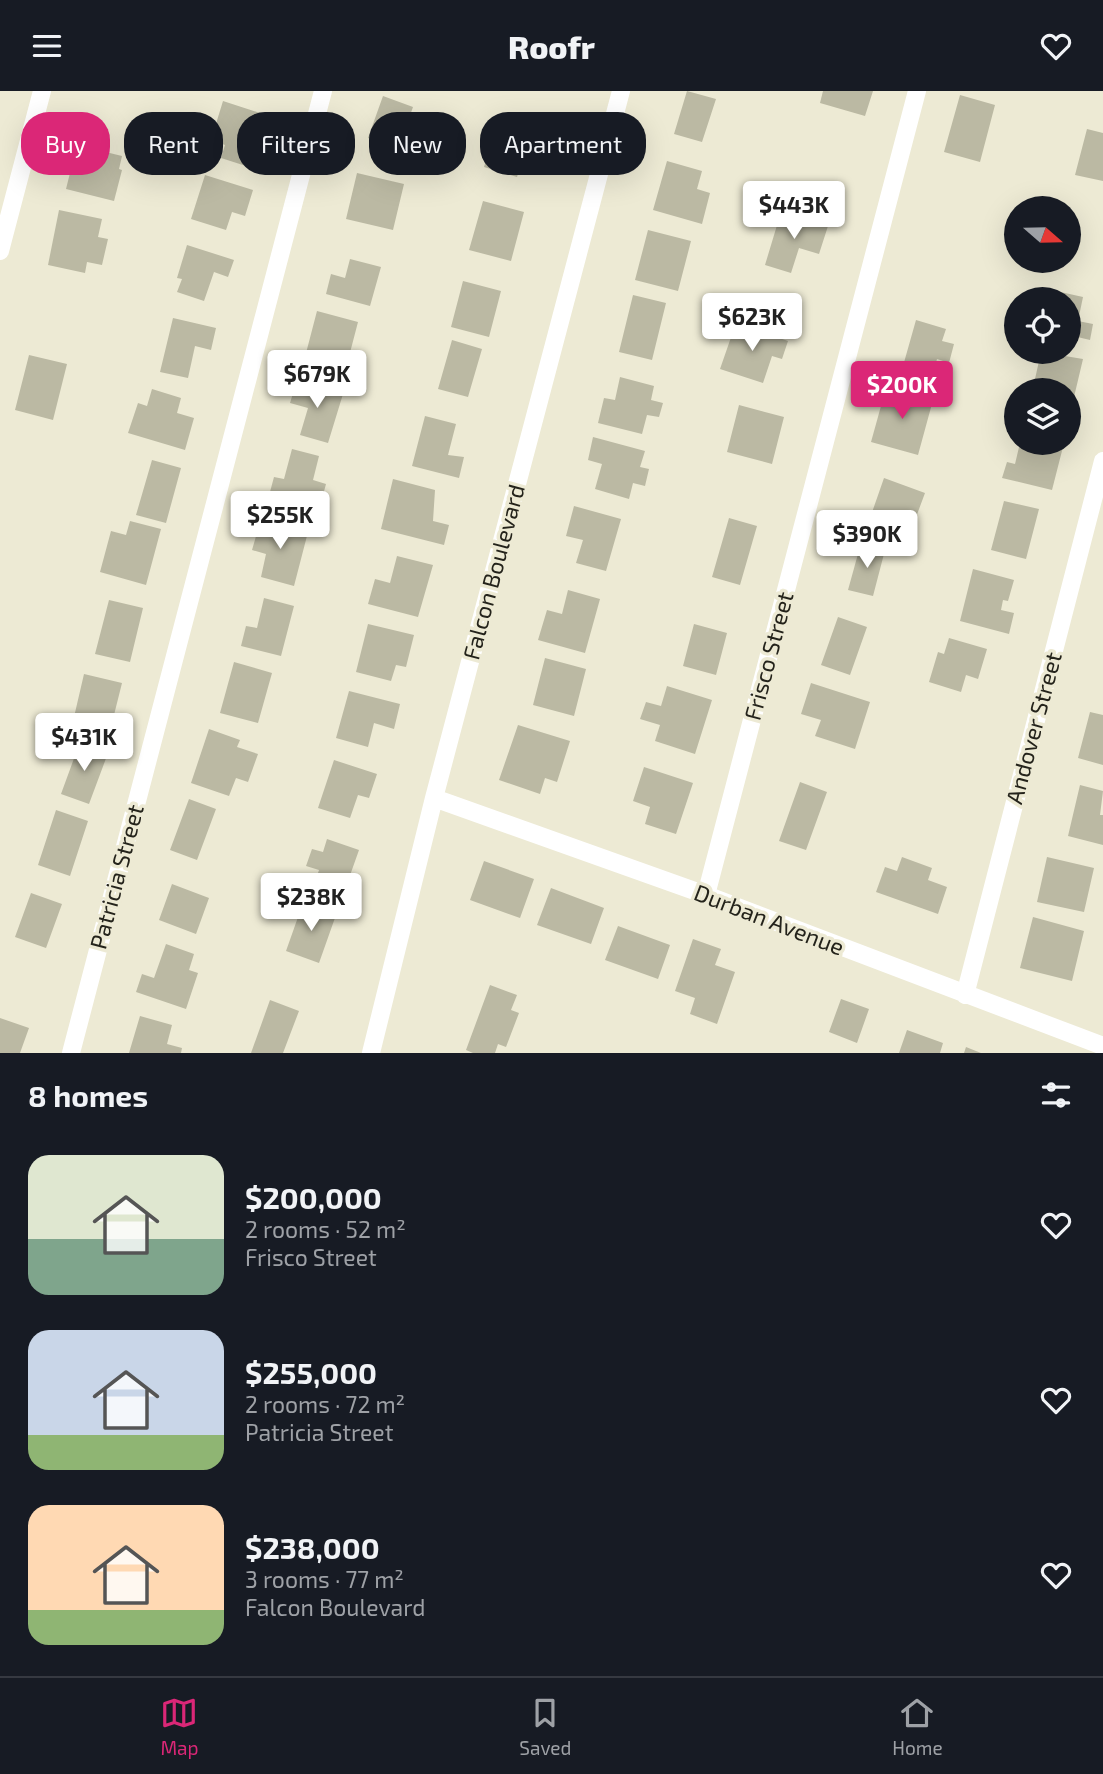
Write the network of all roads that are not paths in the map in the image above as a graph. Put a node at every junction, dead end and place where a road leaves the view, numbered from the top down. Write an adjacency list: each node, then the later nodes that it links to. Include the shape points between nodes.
1 (42, 91): 5 (street)
2 (323, 91): 12 (street, Patricia Street)
3 (621, 91): 8 (street, Falcon Boulevard)
4 (917, 91): 9 (street, Frisco Street)
5 (0, 251)
6 (1103, 461): 7 (street, Andover Street)
7 (1096, 514): 10 (street, Andover Street)
8 (434, 798): 9 (street, Durban Avenue); 13 (street, Falcon Boulevard)
9 (706, 895): 10 (street, Durban Avenue)
10 (965, 995): 11 (street, Durban Avenue)
11 (1103, 1046)
12 (71, 1053)
13 (371, 1053)

